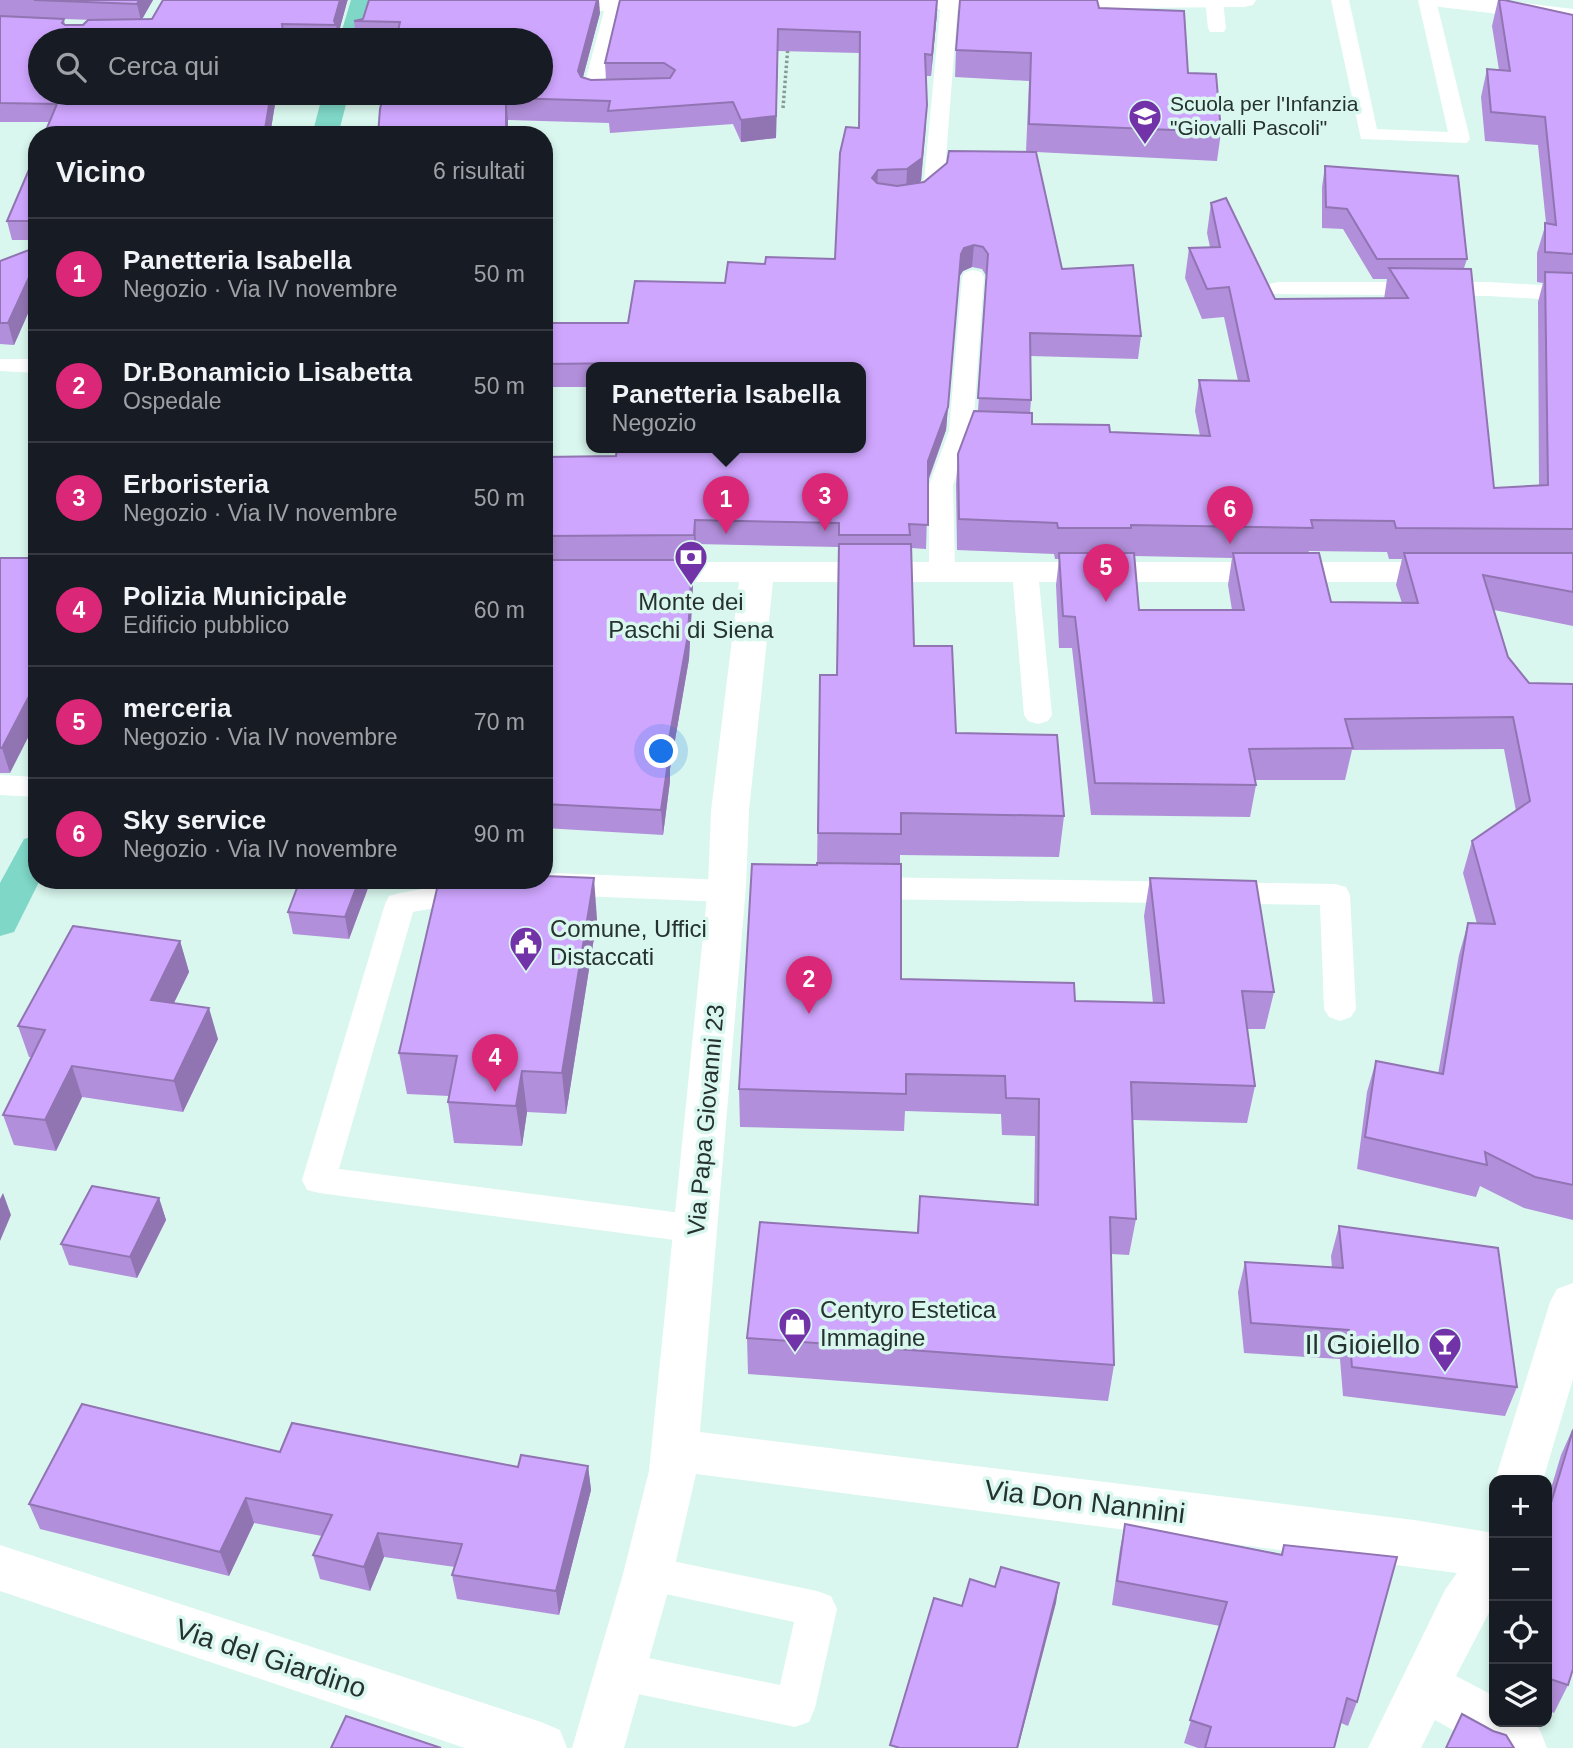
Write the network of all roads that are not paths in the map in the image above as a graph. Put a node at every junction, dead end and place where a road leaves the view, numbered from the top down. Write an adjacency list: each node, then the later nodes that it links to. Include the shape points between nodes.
1 (1244, 0): 6 (street)
2 (1340, 0): 3 (lane, via 1368,135 1460,139)
3 (1427, 0)
4 (1440, 0): 14 (street)
5 (989, 1): 6 (street); 8 (street)
6 (1214, 1): 16 (lane)
7 (362, 2): 10 (street); 15 (main road)
8 (949, 2): 9 (street); 20 (lane, via 933,184 919,199)
9 (862, 3)
10 (388, 4)
11 (521, 4): 12 (street)
12 (612, 4): 13 (street); 17 (lane, via 592,93)
13 (695, 4)
14 (1573, 16)
15 (354, 28)
16 (1217, 28)
17 (640, 93)
18 (333, 105): 19 (main road)
19 (327, 126)
20 (895, 200)
21 (973, 277): 26 (lane)
22 (1278, 289): 23 (lane, via 1488,289)
23 (1573, 294)
24 (3, 365): 25 (lane)
25 (28, 366)
26 (961, 431): 27 (lane); 29 (lane, via 941,485)
27 (989, 432)
28 (757, 571): 29 (street); 31 (street); 38 (street, Via Papa Giovanni 23, via 730,811)
29 (942, 571): 30 (street)
30 (1025, 571): 32 (street); 33 (lane)
31 (553, 572)
32 (1477, 572)
33 (1038, 715)
34 (0, 785): 35 (lane)
35 (28, 787)
36 (28, 865): 41 (main road)
37 (553, 885): 38 (lane)
38 (736, 888): 43 (street, Via Papa Giovanni 23)
39 (838, 888): 42 (lane, via 1335,895)
40 (488, 889): 43 (lane, via 400,904 319,1180)
41 (4, 909)
42 (1340, 1009)
43 (697, 1229): 45 (street, Via Papa Giovanni 23)
44 (1573, 1302): 46 (street)
45 (677, 1434): 47 (street, Via Don Nannini); 50 (street, Via Papa Giovanni 23, via 673,1471)
46 (1521, 1475)
47 (1489, 1557)
48 (1489, 1566): 52 (street)
49 (0, 1569): 53 (street, Via del Giardino)
50 (648, 1574): 51 (street, Via Papa Giovanni 23); 51 (lane, via 817,1609 794,1708)
51 (619, 1671): 54 (street, Via Papa Giovanni 23)
52 (1424, 1687): 55 (street); 56 (street, via 1501,1727)
53 (541, 1748)
54 (598, 1748)
55 (1394, 1748)
56 (1521, 1748)

